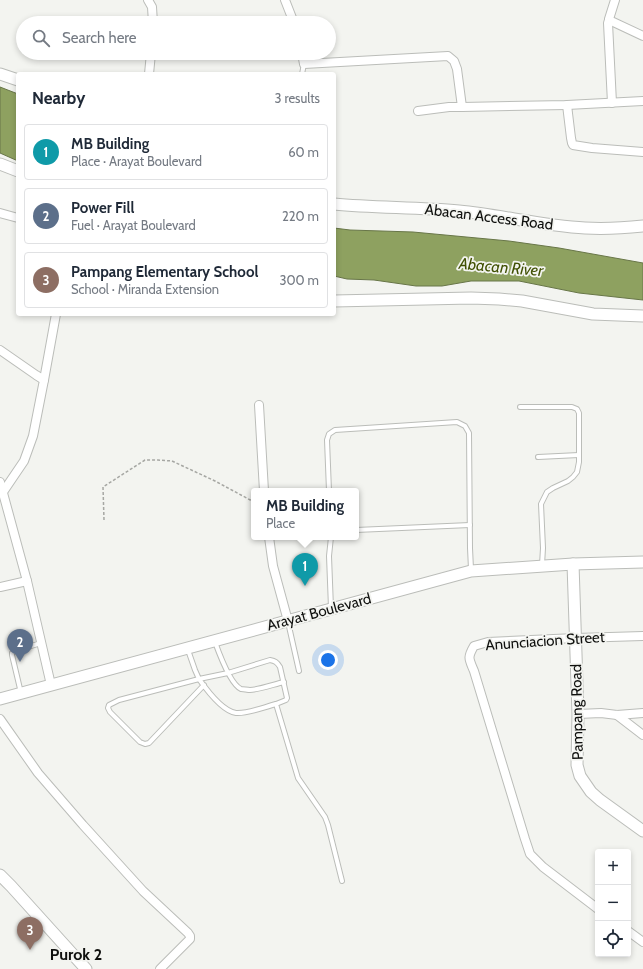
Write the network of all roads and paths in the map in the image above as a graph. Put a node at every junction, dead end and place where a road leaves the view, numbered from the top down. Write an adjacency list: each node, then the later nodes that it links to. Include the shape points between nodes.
1 (148, 0): 4 (street)
2 (285, 0): 5 (street)
3 (615, 0): 6 (street)
4 (153, 16)
5 (291, 16)
6 (609, 20): 7 (street); 16 (street)
7 (643, 36)
8 (150, 60): 11 (street)
9 (303, 60): 10 (street)
10 (304, 64): 12 (lane); 18 (street, via 339,65 448,56 454,61)
11 (149, 72)
12 (302, 72)
13 (0, 74): 14 (street)
14 (16, 79)
15 (643, 101): 16 (street)
16 (612, 103): 17 (street)
17 (567, 105): 18 (street); 20 (street, via 573,145)
18 (462, 107): 19 (street)
19 (418, 111)
20 (643, 152)
21 (0, 164): 22 (street)
22 (16, 170)
23 (336, 204): 26 (street, Abacan Access Road, via 459,211 586,228)
24 (0, 214): 25 (street)
25 (16, 218)
26 (643, 226)
27 (336, 301): 29 (street, via 499,298 593,314)
28 (55, 316): 31 (street)
29 (643, 316)
30 (0, 350): 31 (street)
31 (44, 380): 39 (street, via 33,436 24,461)
32 (259, 405): 37 (street)
33 (520, 406): 34 (lane, via 577,409)
34 (579, 455): 35 (lane); 48 (lane, via 577,472 568,481 547,492 541,504)
35 (538, 457)
36 (0, 482): 39 (street)
37 (264, 488)
38 (329, 488): 42 (lane, via 327,440 329,434 336,430 457,422 465,426 469,433)
39 (3, 492): 50 (street)
40 (251, 500): 41 (path, via 172,461 145,460 103,487)
41 (104, 520)
42 (470, 525): 43 (lane); 49 (lane)
43 (359, 530)
44 (269, 540): 53 (street, via 273,566)
45 (331, 540): 52 (lane)
46 (643, 562): 47 (street, Arayat Boulevard)
47 (573, 564): 48 (street, Arayat Boulevard); 55 (street, Pampang Road)
48 (542, 566): 49 (street, Arayat Boulevard)
49 (471, 571): 52 (street, Arayat Boulevard)
50 (27, 581): 51 (street); 57 (street)
51 (0, 587)
52 (331, 609): 53 (street, Arayat Boulevard)
53 (288, 621): 56 (street, Arayat Boulevard); 59 (lane)
54 (643, 636): 55 (street, Anunciacion Street)
55 (576, 638): 69 (street, Pampang Road); 76 (street, Anunciacion Street, via 488,642 474,646 469,654 530,854)
56 (215, 640): 58 (street, Arayat Boulevard); 60 (lane)
57 (41, 643): 63 (street); 65 (lane, via 12,653)
58 (187, 648): 61 (lane); 63 (street, Arayat Boulevard)
59 (299, 671)
60 (228, 673): 61 (lane); 62 (lane, via 240,688 251,690); 62 (lane, via 274,660 280,667)
61 (199, 678): 64 (lane); 64 (lane, via 120,700 108,708 140,742 145,744 149,743)
62 (284, 682): 67 (lane, via 288,698)
63 (51, 685): 65 (street, Arayat Boulevard)
64 (204, 685): 67 (lane, via 223,707 235,713)
65 (21, 693): 66 (street, Arayat Boulevard)
66 (0, 699)
67 (276, 704): 75 (lane, via 298,778 328,824)
68 (643, 713): 70 (street)
69 (578, 714): 70 (street); 73 (street, Pampang Road, via 577,765 580,776 600,800)
70 (617, 714): 72 (street)
71 (0, 719): 80 (street, via 38,773 83,825 143,891 190,936 190,939)
72 (643, 735)
73 (643, 831)
74 (0, 875): 79 (street)
75 (342, 881)
76 (595, 907)
77 (631, 933): 78 (street)
78 (643, 942)
79 (86, 969)
80 (160, 969)

